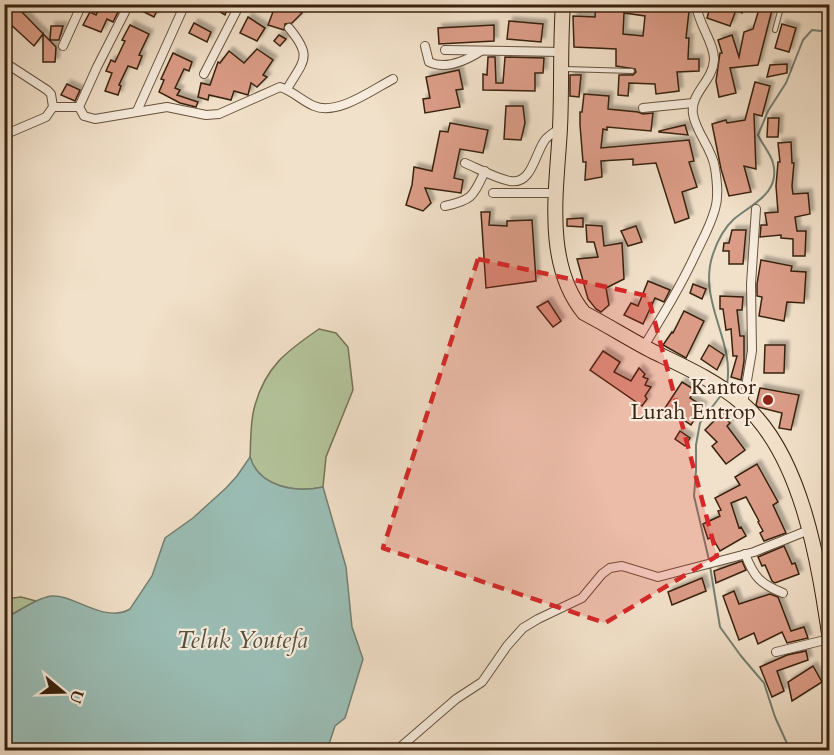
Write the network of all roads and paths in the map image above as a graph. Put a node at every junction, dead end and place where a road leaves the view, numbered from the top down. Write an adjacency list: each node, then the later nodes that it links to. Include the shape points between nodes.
1 (82, 4): 11 (street)
2 (129, 4): 24 (street)
3 (185, 4): 26 (street)
4 (240, 4): 19 (street)
5 (539, 4): 8 (street)
6 (696, 4): 22 (street, via 714,60 711,75)
7 (782, 4): 10 (lane)
8 (563, 6): 15 (highway)
9 (290, 28): 21 (street, via 305,52 303,63)
10 (775, 30)
11 (63, 46)
12 (425, 46): 14 (street, via 429,62 441,65 456,63)
13 (445, 50): 14 (street)
14 (482, 50): 15 (street)
15 (561, 52): 17 (highway)
16 (4, 62): 23 (street, via 47,90)
17 (561, 69): 18 (lane); 27 (highway)
18 (632, 71)
19 (204, 74)
20 (393, 79): 21 (street, via 327,110)
21 (287, 89): 26 (street, via 274,89 219,114 167,107)
22 (693, 103): 25 (street); 35 (street, via 693,114 715,165 716,208 683,281)
23 (53, 107): 24 (street); 28 (street, via 46,117)
24 (79, 108): 26 (street, via 84,116 95,119)
25 (643, 108)
26 (137, 111)
27 (560, 128): 30 (street, via 543,143 531,169 520,180 513,182); 32 (highway)
28 (4, 135)
29 (465, 163): 30 (street)
30 (485, 171): 33 (street, via 472,196 465,202)
31 (493, 193): 32 (street)
32 (555, 193): 35 (highway, via 562,268 573,300 584,313)
33 (445, 206)
34 (756, 208): 36 (street, via 752,351)
35 (644, 346): 36 (highway, via 707,379)
36 (743, 404): 37 (highway, via 778,448)
37 (809, 530): 38 (street); 40 (highway, via 822,584)
38 (741, 556): 39 (street, via 762,583); 42 (street, via 658,577 622,566 610,568 582,598 524,628 482,682)
39 (783, 592)
40 (829, 640): 41 (street)
41 (776, 652)
42 (397, 750)

